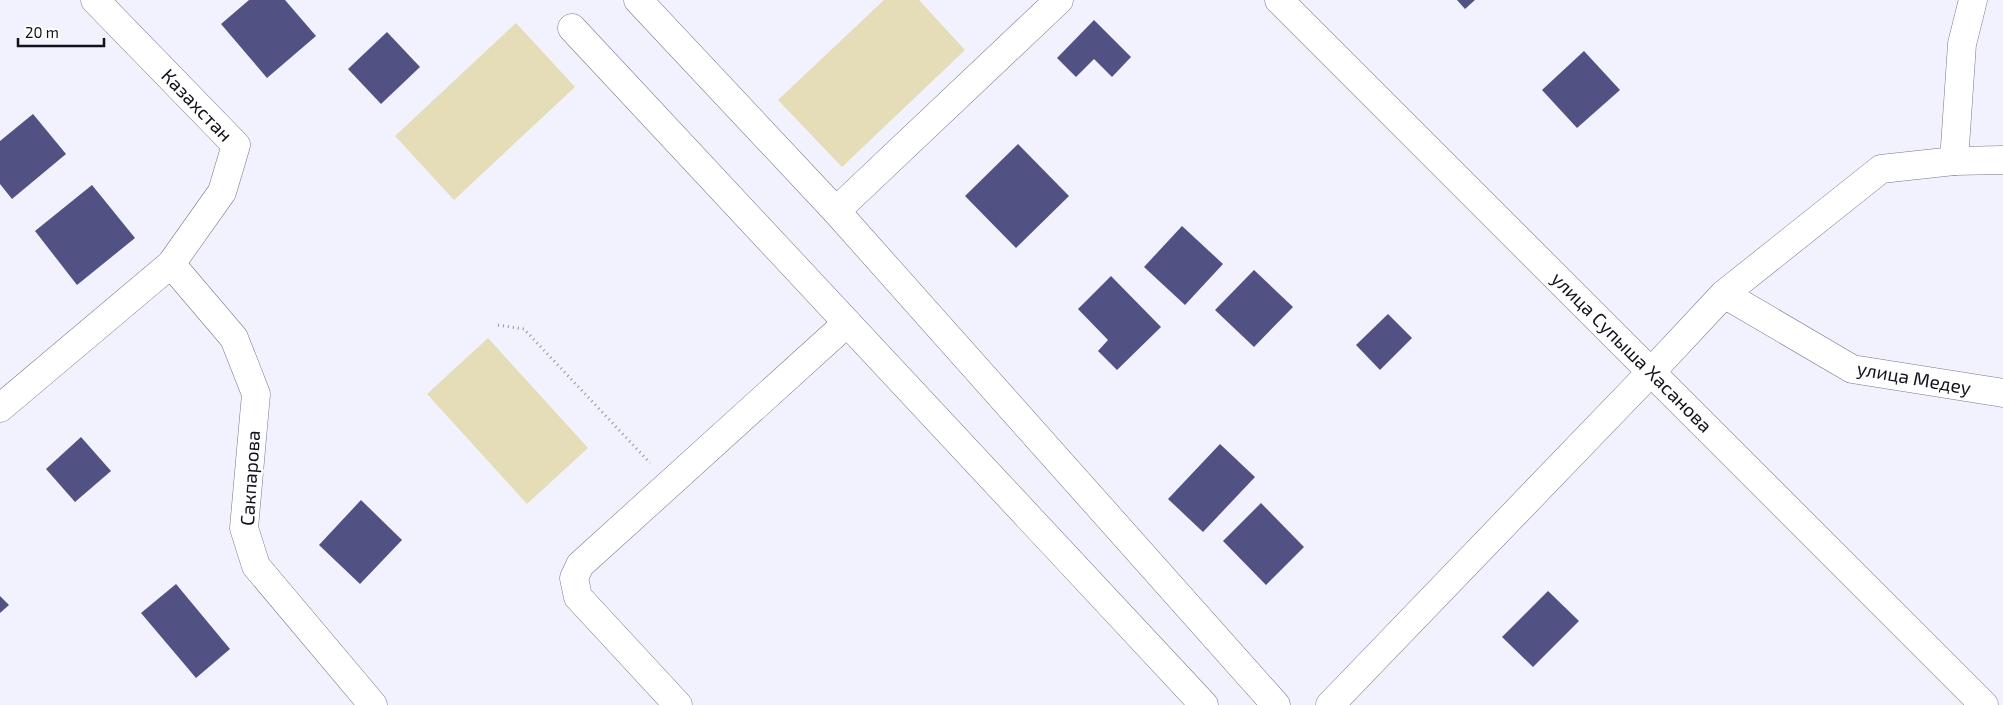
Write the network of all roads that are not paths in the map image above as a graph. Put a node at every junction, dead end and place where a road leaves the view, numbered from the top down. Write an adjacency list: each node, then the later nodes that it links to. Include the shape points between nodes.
1 (96, 0): 10 (street, Казахстан, via 236,145 222,192)
2 (638, 0): 9 (street)
3 (1059, 0): 9 (street)
4 (1279, 0): 13 (street, улица Супыша Хасанова)
5 (1973, 0): 8 (street, via 1962,44)
6 (572, 28): 12 (street)
7 (2003, 160): 8 (street)
8 (1954, 161): 11 (street, via 1882,169)
9 (836, 211): 19 (street)
10 (171, 264): 15 (street); 16 (street, Сакпарова, via 234,338 256,394 244,528 256,566)
11 (1724, 294): 13 (street); 14 (street, улица Медеу, via 1852,369)
12 (847, 323): 17 (street, via 580,565 574,578 578,597); 18 (street)
13 (1651, 372): 20 (street); 21 (street, улица Супыша Хасанова)
14 (2003, 393)
15 (0, 408)
16 (373, 705)
17 (678, 705)
18 (1204, 705)
19 (1276, 705)
20 (1330, 705)
21 (1984, 705)

